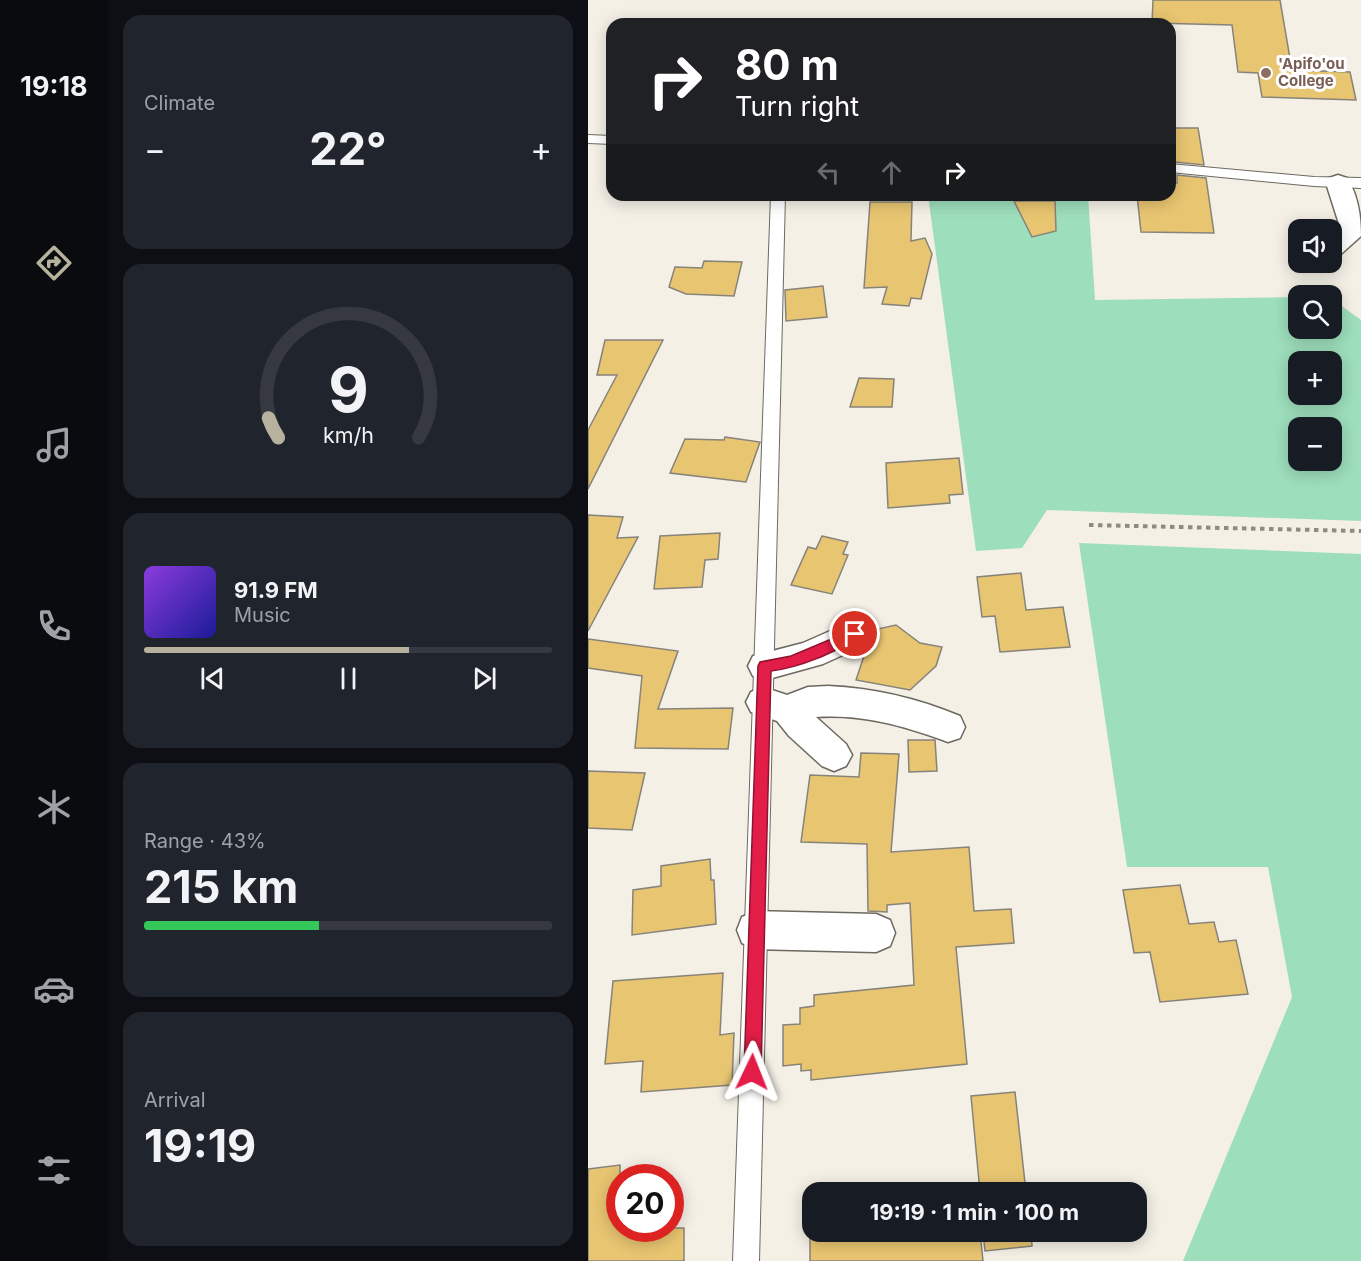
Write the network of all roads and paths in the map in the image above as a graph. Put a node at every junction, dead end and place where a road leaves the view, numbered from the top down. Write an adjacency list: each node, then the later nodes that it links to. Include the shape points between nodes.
1 (588, 139): 2 (lane)
2 (606, 140)
3 (1176, 168): 4 (lane)
4 (1349, 183): 6 (street, via 1353,229)
5 (778, 201): 10 (lane)
6 (1342, 239)
7 (1089, 525): 8 (path)
8 (1361, 531)
9 (855, 634): 10 (street, via 792,662)
10 (765, 666): 11 (lane)
11 (776, 706): 12 (street, via 841,702 904,709); 13 (street); 14 (lane)
12 (948, 727)
13 (834, 755)
14 (756, 930): 15 (street); 16 (lane)
15 (876, 933)
16 (746, 1261)

